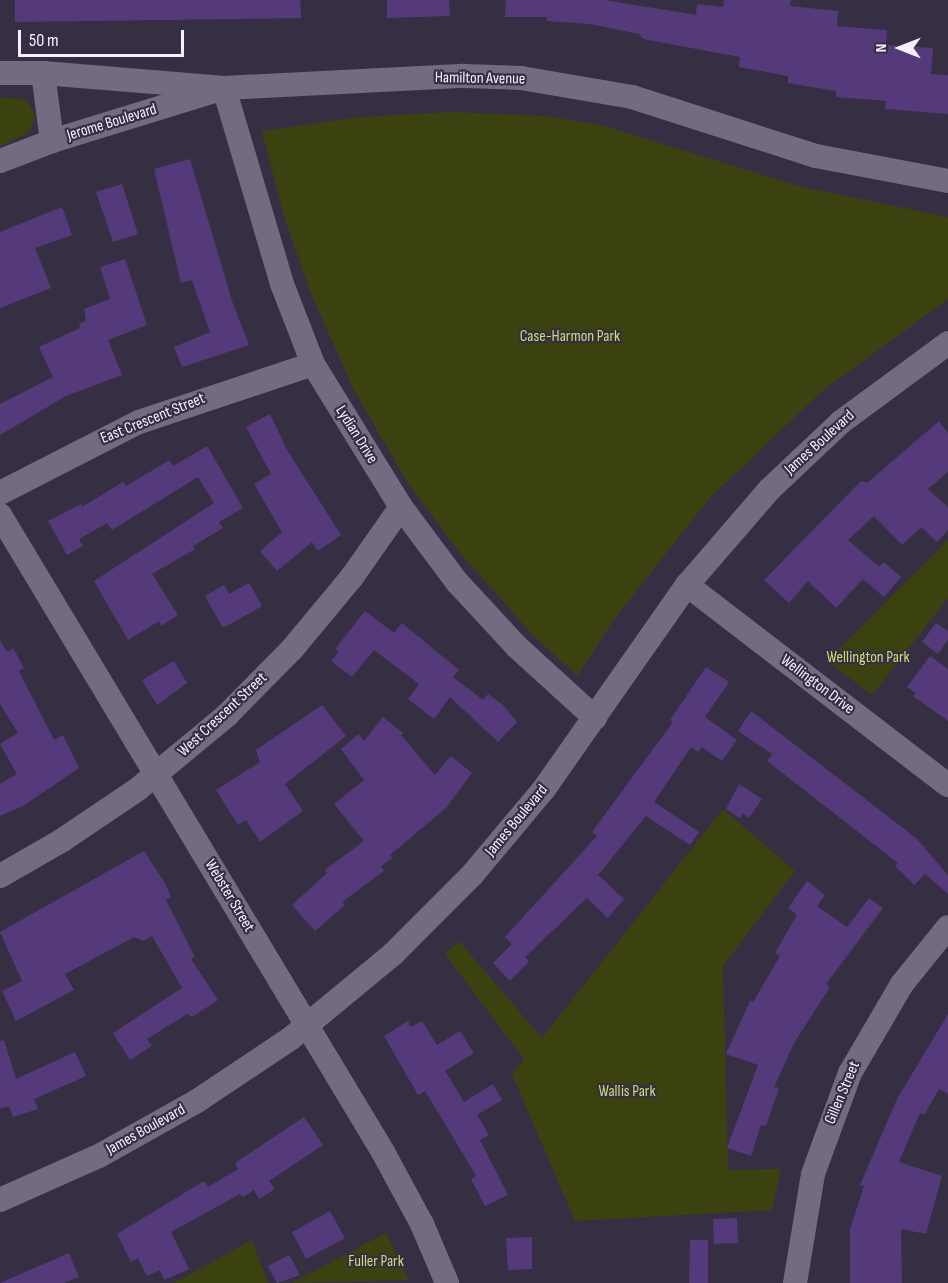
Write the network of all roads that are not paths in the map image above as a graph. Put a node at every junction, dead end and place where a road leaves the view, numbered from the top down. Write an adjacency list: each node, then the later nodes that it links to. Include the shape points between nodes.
1 (43, 72): 2 (street, Hamilton Avenue); 3 (street, Hamilton Avenue); 4 (street)
2 (0, 73)
3 (225, 88): 4 (street, Jerome Boulevard); 6 (street, Hamilton Avenue, via 464,76 577,85 632,97 816,156); 8 (street, Lydian Drive, via 275,262)
4 (52, 141): 5 (street, Jerome Boulevard)
5 (0, 161)
6 (948, 182)
7 (948, 343): 12 (street, James Boulevard, via 833,430 770,489)
8 (313, 364): 9 (street, East Crescent Street, via 139,422); 10 (street, Lydian Drive)
9 (0, 493)
10 (401, 507): 13 (street, Lydian Drive, via 458,582 516,646); 14 (street, West Crescent Street, via 352,577 293,648 227,715)
11 (0, 515): 14 (street, Webster Street)
12 (687, 585): 13 (street, James Boulevard); 15 (street, Wellington Drive)
13 (596, 718): 18 (street, James Boulevard, via 544,789 472,875 393,954)
14 (156, 776): 16 (street, West Crescent Street, via 61,841); 18 (street, Webster Street)
15 (948, 785)
16 (0, 876)
17 (948, 927): 21 (street, Gillen Street, via 902,984 850,1073 813,1174)
18 (307, 1026): 19 (street, James Boulevard, via 197,1101 99,1156); 20 (street, Webster Street, via 399,1183)
19 (0, 1200)
20 (447, 1283)
21 (795, 1283)

